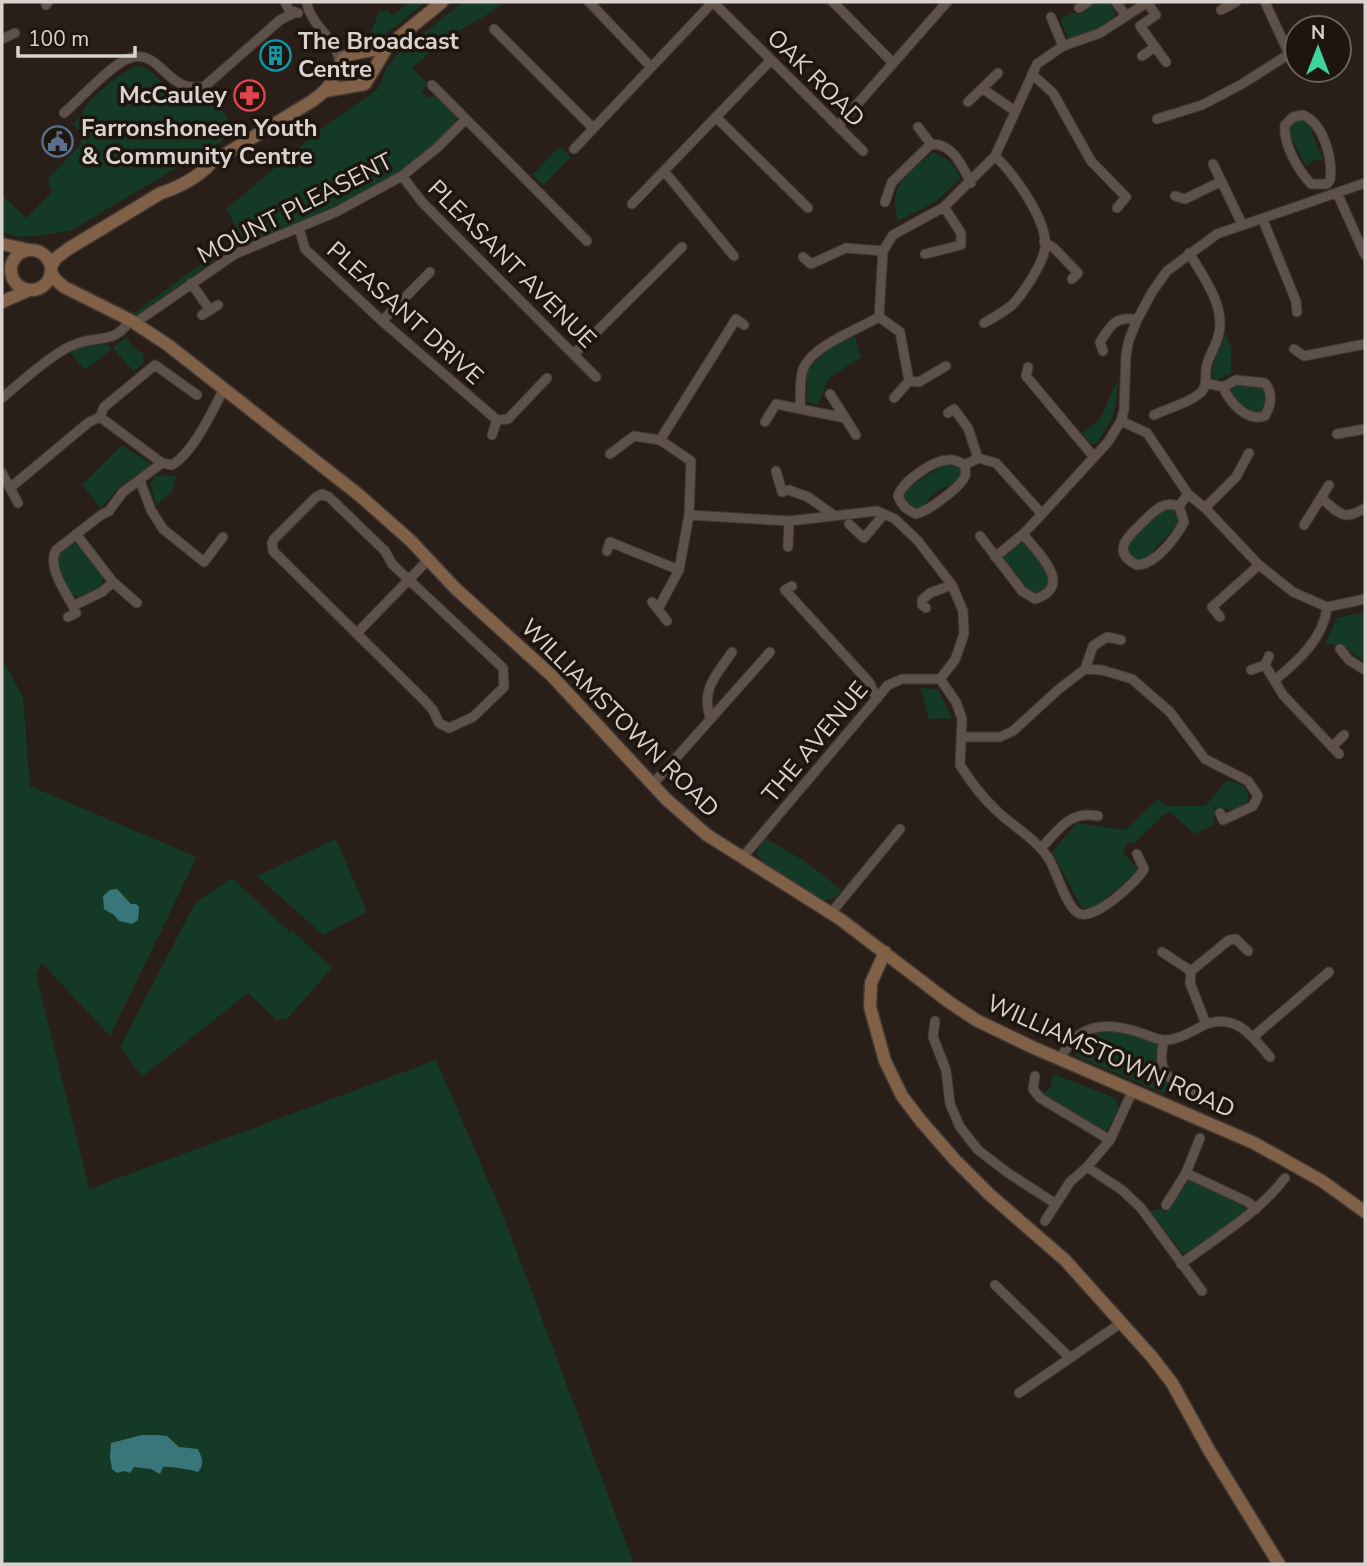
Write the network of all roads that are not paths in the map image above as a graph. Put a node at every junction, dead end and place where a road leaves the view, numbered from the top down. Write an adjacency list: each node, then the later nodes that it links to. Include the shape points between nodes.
1 (442, 2): 25 (street)
2 (589, 2): 35 (street)
3 (713, 2): 31 (street, OAK ROAD); 35 (street)
4 (833, 2): 33 (street)
5 (947, 2): 33 (street)
6 (1088, 2): 13 (street)
7 (1116, 2): 16 (street)
8 (1148, 2): 16 (street); 27 (street, via 1156,15 1140,26)
9 (1236, 2): 14 (street)
10 (1265, 2): 22 (street)
11 (286, 3): 15 (street); 19 (street)
12 (307, 3): 15 (street); 18 (street)
13 (1079, 8)
14 (1221, 10)
15 (296, 13): 18 (street); 19 (street)
16 (1126, 16): 26 (street, via 1100,33)
17 (1051, 17): 26 (street)
18 (313, 19): 24 (street)
19 (280, 20): 45 (street, via 205,86 184,87 152,60 136,57 119,64)
20 (494, 29): 50 (street)
21 (15, 33): 23 (street)
22 (1283, 34)
23 (2, 39)
24 (332, 41): 28 (street); 34 (street)
25 (388, 46): 28 (street); 36 (street)
26 (1063, 46): 38 (street, via 1037,64)
27 (1155, 47): 29 (street); 32 (street)
28 (355, 53): 34 (street); 36 (street, via 369,59)
29 (1142, 56)
30 (1283, 58): 48 (street, via 1202,105)
31 (771, 60): 46 (street); 49 (street, OAK ROAD)
32 (1166, 62)
33 (893, 63): 49 (street)
34 (339, 65): 40 (street, via 342,80); 42 (street)
35 (651, 67): 50 (street)
36 (373, 72): 40 (street, via 365,84)
37 (999, 73): 41 (street)
38 (1032, 74): 44 (street); 68 (street, via 1053,93 1091,161 1126,197)
39 (432, 85): 47 (street)
40 (355, 86): 42 (street)
41 (982, 89): 43 (street); 44 (street)
42 (325, 92): 73 (street, via 170,191)
43 (968, 102)
44 (1015, 111): 55 (street)
45 (64, 113)
46 (716, 117): 57 (street); 67 (street)
47 (466, 119): 58 (street, MOUNT PLEASENT); 74 (street)
48 (1157, 119)
49 (838, 126): 54 (street, OAK ROAD)
50 (592, 127): 53 (street)
51 (918, 127): 52 (street)
52 (931, 144): 60 (street, via 958,156); 64 (street, via 892,182)
53 (574, 149)
54 (863, 151)
55 (995, 156): 60 (street); 75 (street, via 1011,171 1030,204 1043,228)
56 (1213, 164): 59 (street)
57 (664, 171): 65 (street); 83 (street)
58 (402, 176): 72 (street, MOUNT PLEASENT); 105 (street, PLEASANT AVENUE)
59 (1220, 182): 69 (street, via 1180,197); 71 (street)
60 (971, 183): 66 (street)
61 (1365, 183): 63 (street)
62 (1326, 184): 62 (street, via 1311,184 1305,178 1286,141 1284,125 1293,117 1311,119 1324,141 1330,164); 63 (street)
63 (1334, 194): 70 (street); 82 (street)
64 (885, 202)
65 (632, 204)
66 (944, 207): 79 (street, via 893,235); 81 (street, via 961,233 961,245)
67 (808, 208)
68 (1117, 208)
69 (1184, 209)
70 (1263, 220): 71 (street); 95 (street)
71 (1242, 224): 80 (street)
72 (299, 228): 90 (street, MOUNT PLEASENT, via 235,254); 99 (street, PLEASANT DRIVE, via 305,249)
73 (80, 241): 78 (street); 86 (street, via 58,256)
74 (587, 241)
75 (1044, 242): 88 (street, via 1078,273); 100 (street, via 1045,250 1030,281 1011,306)
76 (2, 246): 78 (street); 85 (street)
77 (682, 247): 105 (street)
78 (34, 250): 85 (street, via 20,253); 86 (street, via 46,257)
79 (883, 251): 84 (street, via 846,248 810,264); 96 (street)
80 (1189, 253): 97 (street, via 1167,271); 111 (street, via 1207,282 1220,320)
81 (925, 254)
82 (1365, 255)
83 (734, 256)
84 (803, 257)
85 (11, 269): 89 (street); 91 (street, via 17,284)
86 (51, 270): 91 (street, via 45,284); 92 (street, WILLIAMSTOWN ROAD, via 58,283)
87 (430, 272): 99 (street)
88 (1072, 279)
89 (2, 282)
90 (191, 283): 94 (street); 98 (street, MOUNT PLEASENT)
91 (35, 289): 92 (street, WILLIAMSTOWN ROAD); 93 (street)
92 (72, 290): 98 (street, WILLIAMSTOWN ROAD)
93 (2, 302)
94 (210, 310)
95 (1297, 312)
96 (879, 317): 110 (street, via 900,332); 118 (street, via 825,343 812,357 803,369)
97 (1137, 320): 103 (street, via 1114,321); 124 (street, via 1126,355)
98 (133, 321): 113 (street, WILLIAMSTOWN ROAD); 116 (street, MOUNT PLEASENT, via 110,338 90,338 70,346)
99 (382, 321): 123 (street, PLEASANT DRIVE)
100 (984, 323)
101 (744, 325): 130 (street, via 736,319)
102 (1365, 344): 104 (street, via 1304,356)
103 (1097, 346)
104 (1294, 349)
105 (575, 354): 108 (street, PLEASANT AVENUE)
106 (946, 366): 110 (street, via 919,382)
107 (1023, 373): 133 (street)
108 (596, 377)
109 (547, 378): 123 (street, via 508,419)
110 (909, 381): 117 (street)
111 (1206, 383): 112 (street); 120 (street, via 1200,394)
112 (1223, 387): 112 (street, via 1236,380 1265,383 1270,392 1265,416 1252,417 1233,404)
113 (224, 389): 135 (street, via 178,462); 162 (street, WILLIAMSTOWN ROAD, via 359,495)
114 (830, 394): 122 (street)
115 (197, 395): 121 (street, via 155,365 104,407)
116 (2, 398)
117 (894, 398)
118 (800, 407): 122 (street); 125 (street, via 776,404)
119 (948, 414): 134 (street, via 954,410 968,428)
120 (1154, 415)
121 (100, 417): 135 (street); 141 (street)
122 (845, 418): 129 (street)
123 (497, 420): 128 (street)
124 (1121, 421): 133 (street); 142 (street, via 1147,433)
125 (765, 422)
126 (1365, 429): 127 (street)
127 (1337, 434)
128 (492, 435)
129 (856, 435)
130 (660, 440): 132 (street, via 634,436); 151 (street, via 691,461)
131 (1249, 453): 146 (street, via 1236,477)
132 (610, 454)
133 (1094, 457): 150 (street)
134 (978, 458): 136 (street); 150 (street, via 996,463)
135 (162, 463): 139 (street)
136 (965, 465): 136 (street, via 965,477 925,511 916,514 901,503 898,496 906,482 940,461 956,460)
137 (776, 471): 148 (street, via 782,492 808,497)
138 (2, 473): 141 (street)
139 (140, 481): 155 (street); 158 (street, via 163,529 204,562)
140 (1329, 485): 143 (street)
141 (10, 488): 144 (street)
142 (1188, 494): 145 (street); 146 (street)
143 (1321, 498): 147 (street, via 1343,515); 154 (street)
144 (18, 503)
145 (1180, 506): 145 (street, via 1184,523 1152,561 1137,565 1124,556 1128,537 1164,505)
146 (1205, 508): 163 (street)
147 (1365, 508)
148 (832, 514): 149 (street); 152 (street)
149 (884, 514): 153 (street, via 864,538); 167 (street, via 918,541)
150 (1042, 514): 156 (street)
151 (689, 515): 152 (street); 164 (street)
152 (789, 521): 159 (street)
153 (849, 524)
154 (1304, 525)
155 (76, 534): 166 (street); 171 (street, via 55,550 52,560)
156 (1023, 534): 161 (street); 161 (street, via 1050,568 1052,589 1045,595 1027,596)
157 (980, 536): 161 (street)
158 (223, 537)
159 (788, 547)
160 (607, 551): 164 (street, via 610,542)
161 (995, 557)
162 (428, 560): 165 (street); 193 (street, WILLIAMSTOWN ROAD, via 551,675)
163 (1259, 565): 172 (street, via 1293,592); 175 (street, via 1212,607)
164 (679, 570): 176 (street, via 655,606)
165 (409, 580): 177 (street); 177 (street, via 385,551 323,495 274,539 272,547 278,557); 177 (street, via 503,668 503,687 457,727 444,727 425,699)
166 (113, 582): 170 (street); 171 (street)
167 (952, 585): 173 (street, via 922,600); 185 (street, via 963,611 964,634 955,660)
168 (792, 586): 187 (street, via 785,590 869,682)
169 (1365, 599): 172 (street)
170 (137, 603)
171 (73, 606): 174 (street, via 76,613)
172 (1327, 607): 186 (street, via 1326,621 1304,656)
173 (926, 608)
174 (68, 617)
175 (1220, 617)
176 (667, 621)
177 (357, 633)
178 (1121, 640): 182 (street, via 1107,637 1093,646)
179 (1340, 649): 184 (street)
180 (732, 652): 188 (street, via 707,691)
181 (770, 652): 188 (street)
182 (1085, 669): 190 (street, via 1013,731 1000,737); 194 (street, via 1132,680 1170,712 1205,758 1248,781 1258,796 1253,806 1223,820)
183 (1251, 670): 186 (street, via 1267,661)
184 (1365, 670)
185 (940, 679): 187 (street, THE AVENUE, via 902,679 888,685); 190 (street, via 959,710)
186 (1275, 680): 191 (street, via 1283,695)
187 (877, 699): 199 (street, THE AVENUE)
188 (710, 718): 193 (street)
189 (1343, 735): 191 (street)
190 (961, 737): 197 (street, via 958,754 966,775 997,811)
191 (1332, 747): 192 (street)
192 (1339, 754)
193 (652, 785): 199 (street, WILLIAMSTOWN ROAD, via 692,823)
194 (1220, 813)
195 (1098, 816): 197 (street, via 1072,817)
196 (900, 829): 200 (street)
197 (1041, 848): 198 (street, via 1071,909 1088,915 1139,877 1144,869)
198 (1137, 854)
199 (742, 858): 200 (street, WILLIAMSTOWN ROAD)
200 (831, 913): 203 (street, WILLIAMSTOWN ROAD)
201 (1162, 951): 204 (street)
202 (1248, 951): 204 (street, via 1236,939 1228,940)
203 (885, 952): 211 (street, WILLIAMSTOWN ROAD, via 969,1016); 228 (street, via 871,983 870,1007 885,1061 902,1096 955,1160 1065,1260)
204 (1191, 971): 207 (street, via 1189,983)
205 (1329, 972): 208 (street)
206 (935, 1021): 220 (street, via 933,1037 960,1127 978,1150)
207 (1206, 1024): 208 (street, via 1231,1022); 209 (street)
208 (1252, 1037): 210 (street)
209 (1164, 1040): 211 (street, via 1116,1025 1100,1026 1080,1034); 214 (street, via 1161,1067 1168,1078)
210 (1270, 1057)
211 (1060, 1059): 213 (street, WILLIAMSTOWN ROAD)
212 (1035, 1076): 216 (street, via 1033,1089 1040,1098)
213 (1133, 1090): 216 (street); 223 (street, WILLIAMSTOWN ROAD, via 1272,1152)
214 (1213, 1105)
215 (1200, 1138): 218 (street)
216 (1110, 1140): 217 (street)
217 (1087, 1167): 220 (street); 225 (street, via 1141,1208)
218 (1186, 1173): 221 (street); 222 (street)
219 (1285, 1178): 222 (street)
220 (1056, 1204): 224 (street)
221 (1166, 1205)
222 (1256, 1209): 225 (street)
223 (1365, 1212)
224 (1045, 1221)
225 (1181, 1264): 227 (street)
226 (995, 1285): 229 (street)
227 (1202, 1291)
228 (1121, 1323): 229 (street); 231 (street, via 1167,1376)
229 (1070, 1358): 230 (street)
230 (1019, 1393)
231 (1279, 1564)

